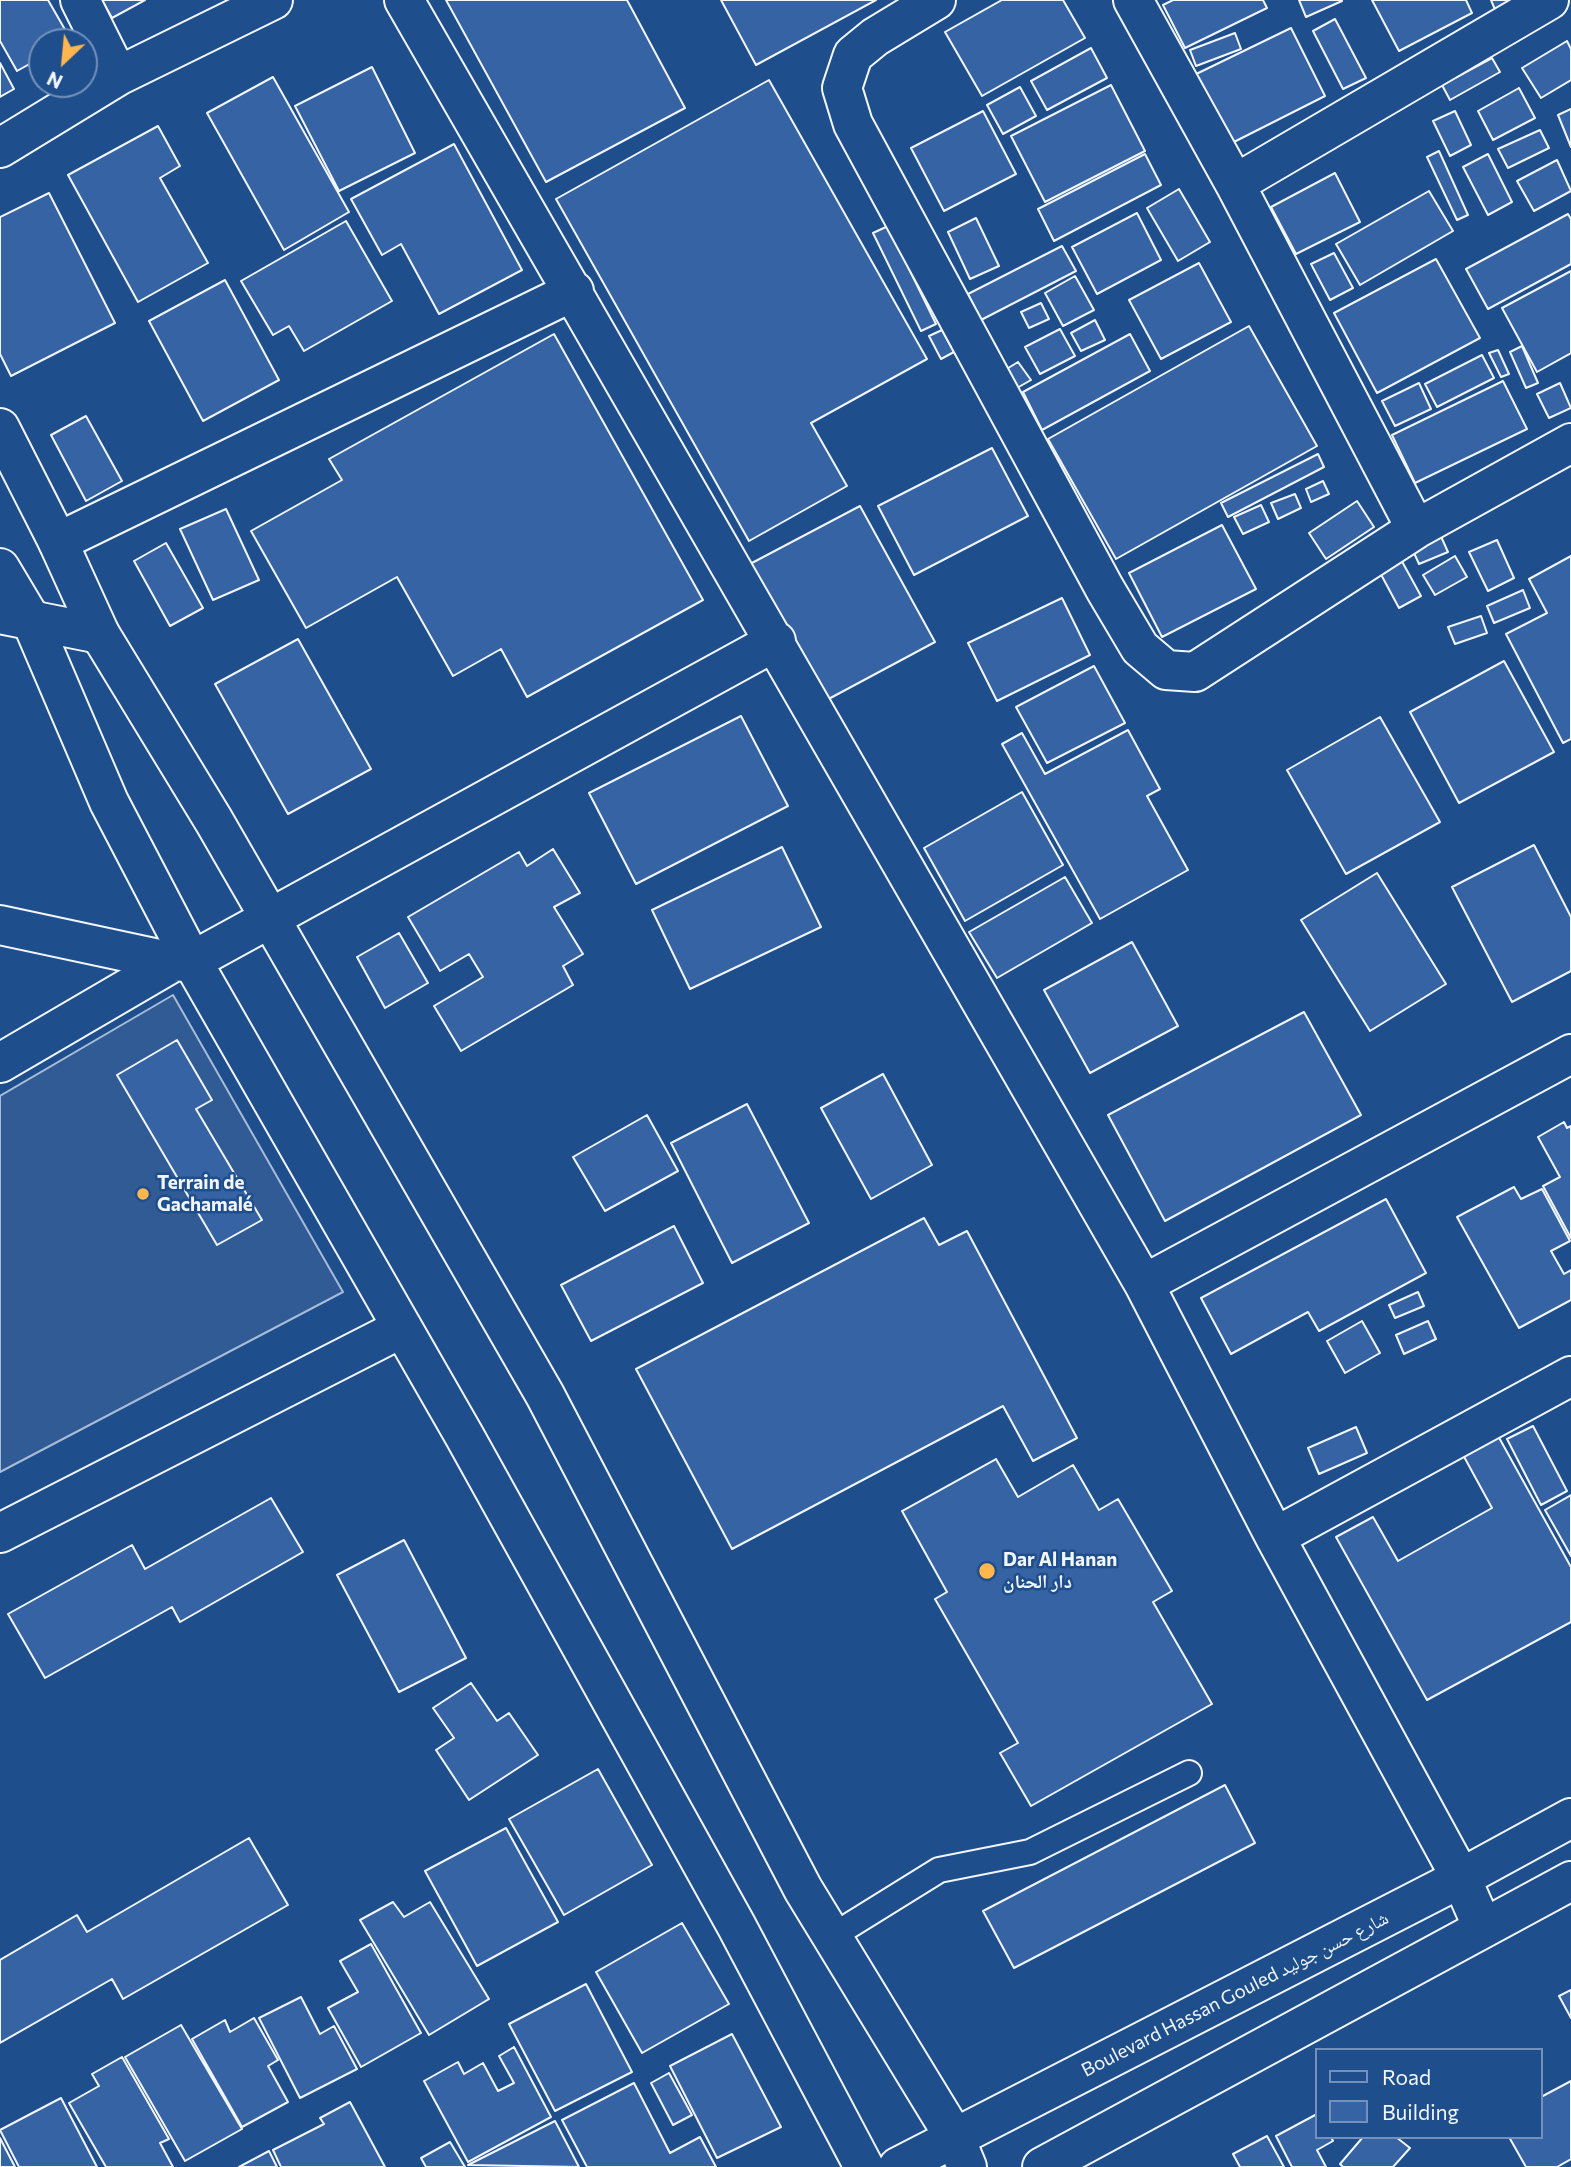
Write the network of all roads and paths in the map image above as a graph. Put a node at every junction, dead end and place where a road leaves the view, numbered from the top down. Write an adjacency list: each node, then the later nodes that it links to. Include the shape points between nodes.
1 (80, 0): 7 (street)
2 (272, 0): 7 (street)
3 (404, 0): 10 (street)
4 (936, 0): 13 (street, via 853,55 842,88 853,124 1140,648 1166,670 1195,672)
5 (1133, 0): 9 (street)
6 (1549, 0): 9 (street)
7 (118, 76): 8 (street)
8 (0, 148)
9 (1235, 184): 13 (street)
10 (574, 291): 14 (street); 18 (street)
11 (0, 428): 14 (street)
12 (1571, 443): 13 (street)
13 (1416, 529)
14 (58, 542): 17 (street)
15 (0, 568): 16 (street)
16 (15, 617): 17 (street); 21 (street, via 109,802)
17 (100, 634): 19 (street)
18 (776, 641): 19 (street); 24 (street)
19 (271, 919): 21 (street); 34 (street, via 545,1395)
20 (0, 925): 21 (street)
21 (182, 961): 23 (street); 25 (street)
22 (1571, 1054): 24 (street)
23 (0, 1063)
24 (1144, 1284): 28 (street)
25 (402, 1328): 27 (street); 36 (street, via 723,1901)
26 (1571, 1376): 28 (street)
27 (0, 1533)
28 (1275, 1537): 31 (street)
29 (1189, 1773): 34 (lane, via 1030,1852 940,1870)
30 (1571, 1818): 31 (street, Boulevard Hassan Gouled شارع حسن جوليد)
31 (1461, 1878): 33 (street); 35 (street, Boulevard Hassan Gouled شارع حسن جوليد)
32 (1571, 1881): 33 (street)
33 (1483, 1928): 38 (street)
34 (831, 1937): 35 (street)
35 (961, 2153): 37 (street, Boulevard Hassan Gouled شارع حسن جوليد)
36 (864, 2167)
37 (898, 2167)
38 (1042, 2167)

